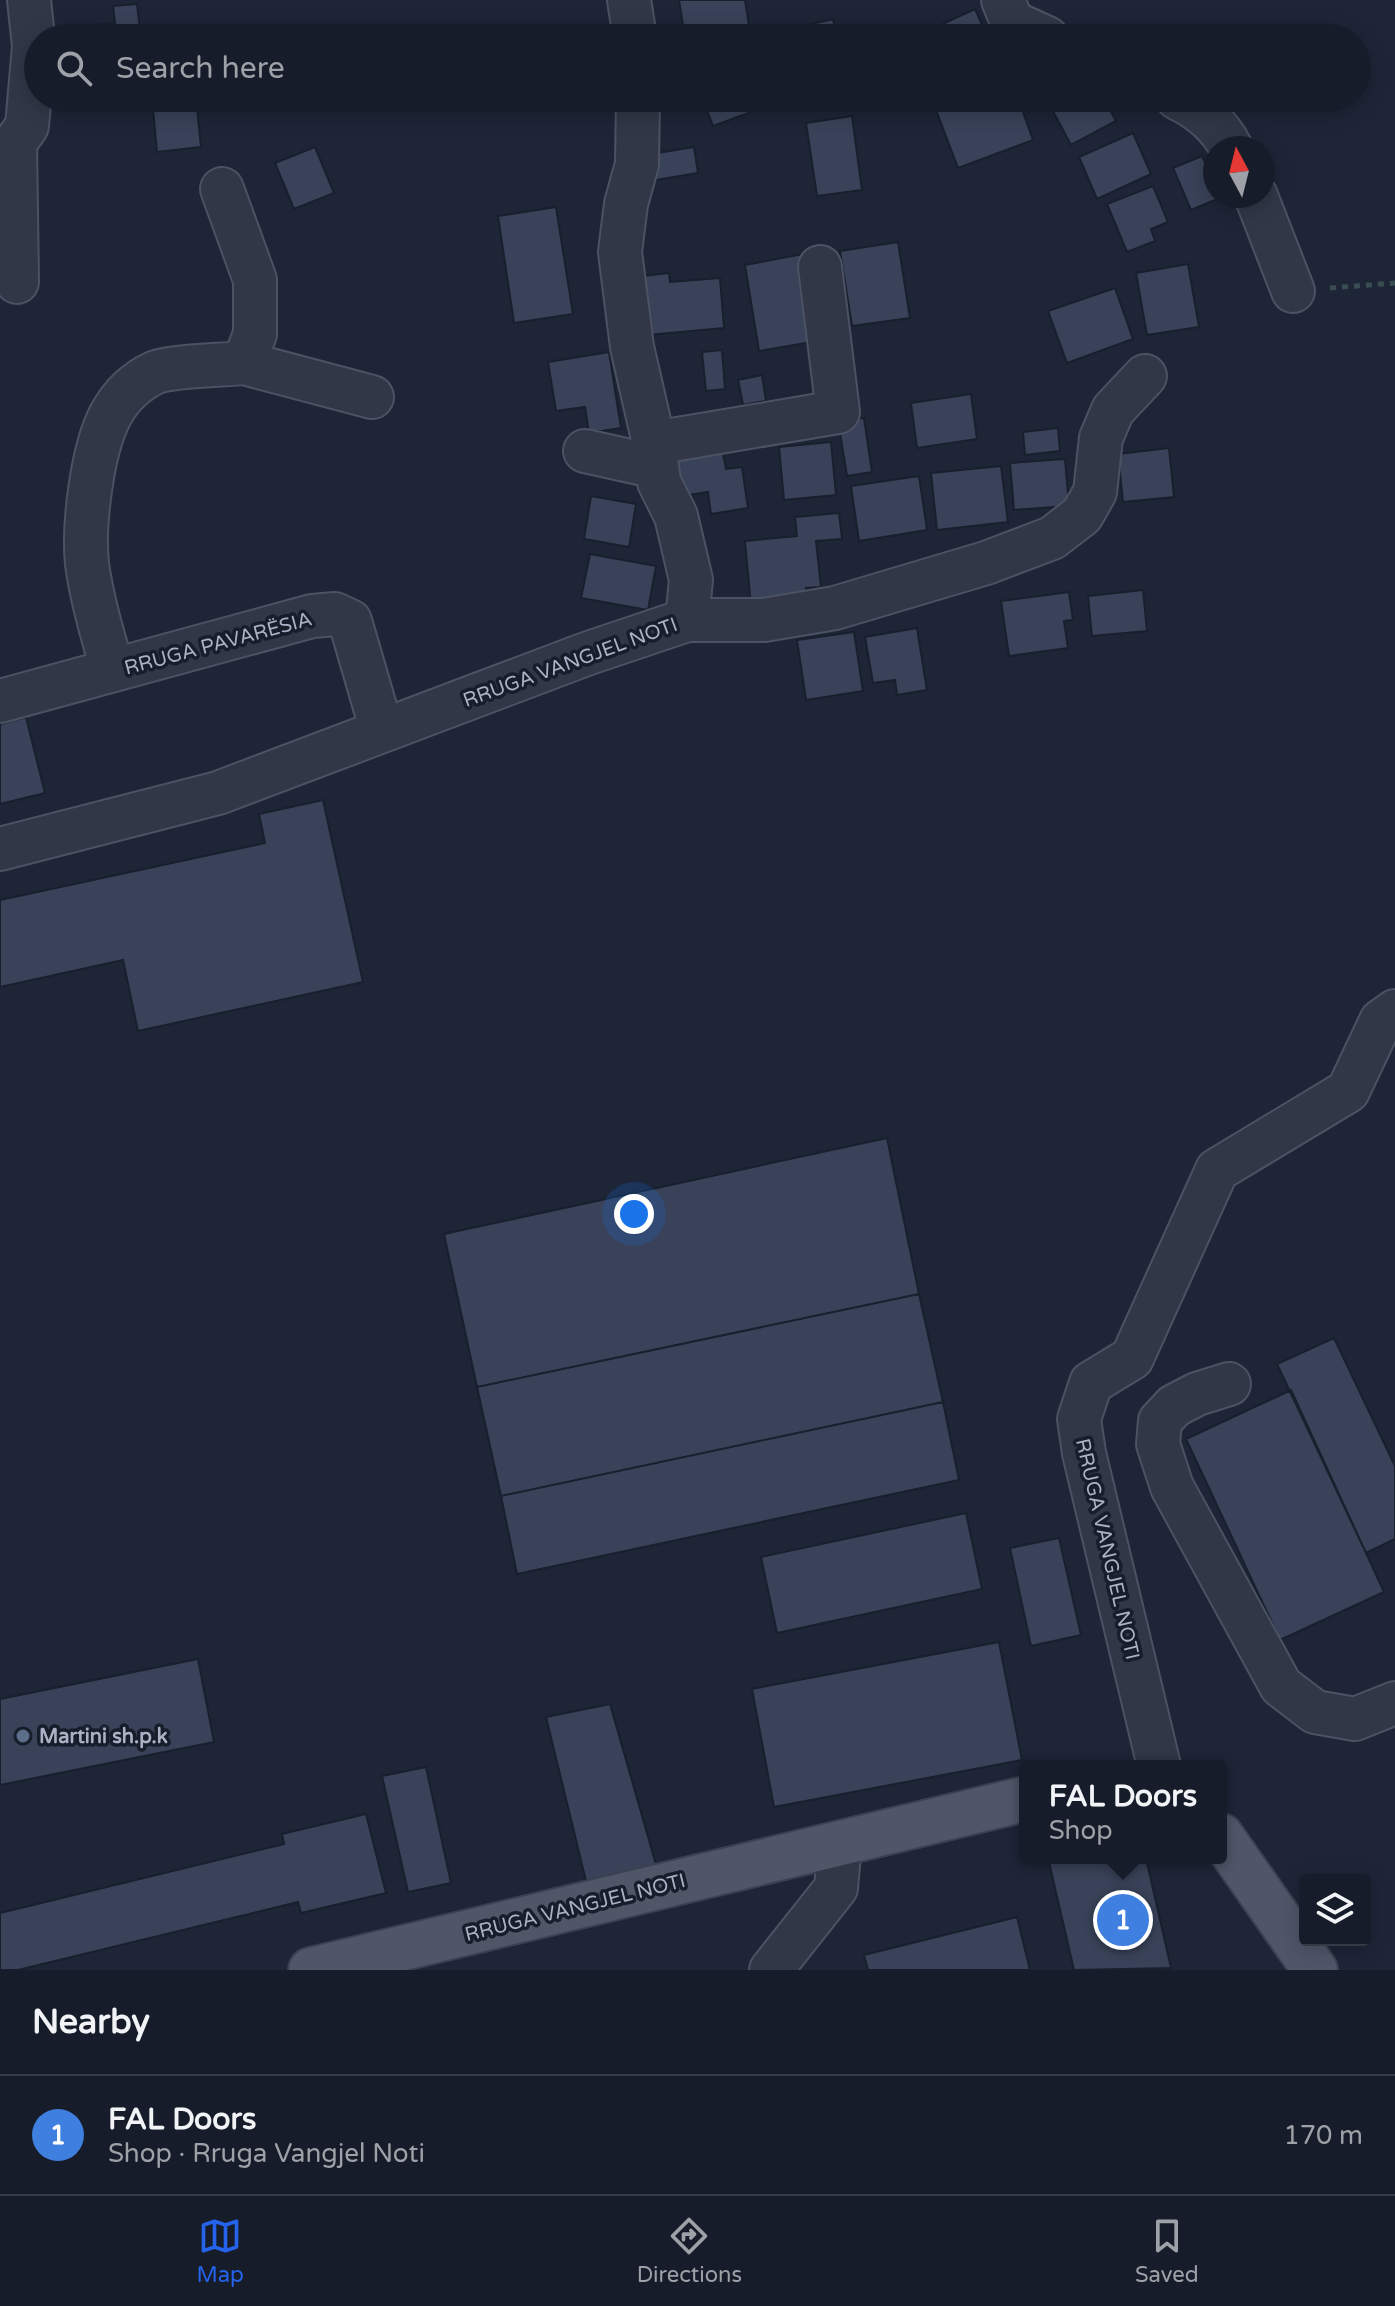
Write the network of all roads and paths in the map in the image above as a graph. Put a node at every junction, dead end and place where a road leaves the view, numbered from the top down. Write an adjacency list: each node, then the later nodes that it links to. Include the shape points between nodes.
1 (29, 0): 3 (street)
2 (1003, 0): 4 (street)
3 (32, 24)
4 (1016, 24)
5 (24, 86): 8 (street)
6 (638, 112): 20 (street, via 637,164 620,252 632,347)
7 (1201, 112): 9 (street)
8 (14, 126): 13 (street)
9 (1225, 136)
10 (222, 189): 16 (street, via 255,280 255,334)
11 (1261, 208): 15 (street)
12 (820, 267): 20 (street, via 838,412)
13 (17, 282)
14 (1395, 283): 15 (path)
15 (1293, 291)
16 (244, 363): 18 (street, RRUGA PAVARËSIA); 22 (street, RRUGA PAVARËSIA, via 158,370 133,384 111,414 92,484 87,560)
17 (1145, 376): 21 (street, RRUGA VANGJEL NOTI, via 1113,410 1101,438 1095,492 1082,515 1052,538 835,608 764,620)
18 (372, 397)
19 (585, 451): 20 (street)
20 (656, 455): 21 (street, via 659,482 676,516 691,580)
21 (687, 620): 24 (street, RRUGA VANGJEL NOTI)
22 (113, 670): 23 (street, RRUGA PAVARËSIA); 24 (street, RRUGA PAVARËSIA, via 335,614 350,621)
23 (0, 701)
24 (382, 731): 25 (street, RRUGA VANGJEL NOTI, via 218,793)
25 (0, 849)
26 (1388, 1016): 29 (street, RRUGA VANGJEL NOTI, via 1348,1091 1217,1170 1132,1358 1091,1383 1079,1419)
27 (1229, 1384): 28 (street, via 1174,1406 1160,1421 1158,1444 1172,1487 1281,1686 1315,1712 1355,1719)
28 (1395, 1703)
29 (1158, 1760)
30 (1019, 1800): 31 (main road, RRUGA VANGJEL NOTI)
31 (840, 1843): 33 (main road, RRUGA VANGJEL NOTI); 34 (street, via 836,1888)
32 (1227, 1845): 35 (main road)
33 (311, 1970)
34 (771, 1970)
35 (1315, 1970)

